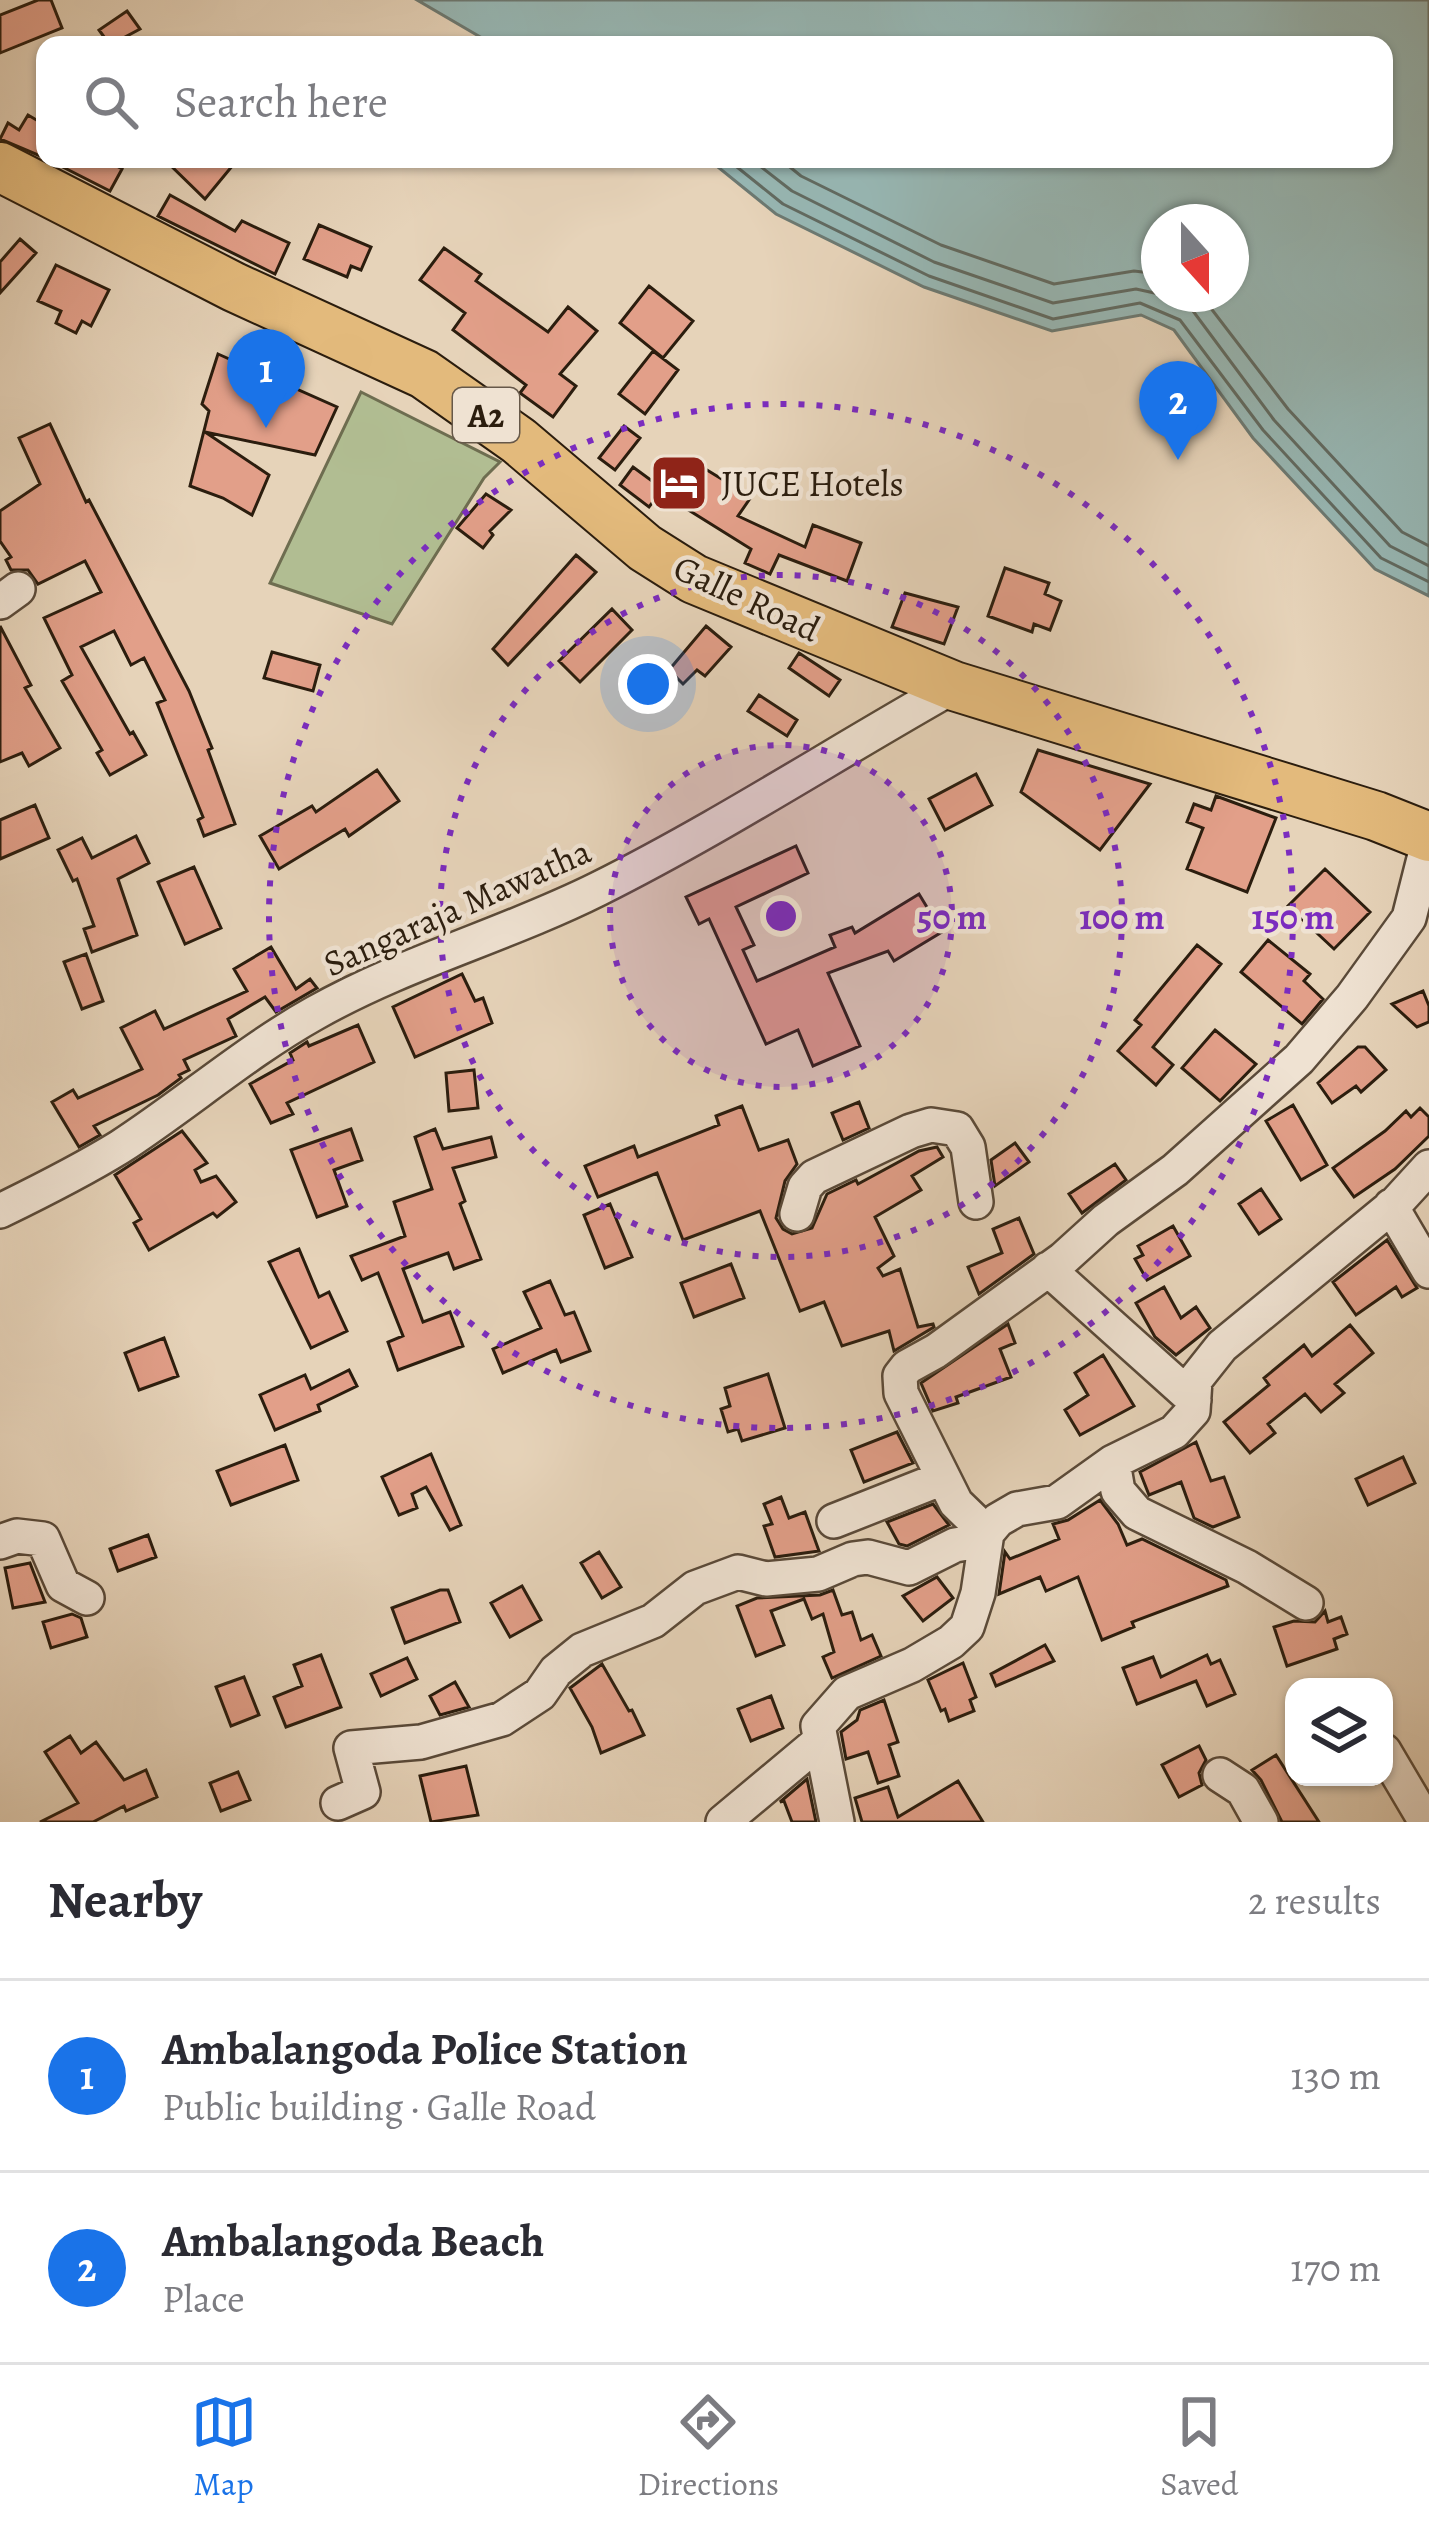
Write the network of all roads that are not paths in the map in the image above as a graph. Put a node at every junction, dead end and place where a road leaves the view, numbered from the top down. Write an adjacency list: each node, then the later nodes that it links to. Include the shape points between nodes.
1 (0, 167): 2 (highway, Galle Road / A2, via 424,374 694,579)
2 (954, 686): 3 (highway, Galle Road / A2); 7 (street, Sangaraja Mawatha, via 681,847 313,1014 123,1145)
3 (1429, 838): 9 (street, via 1408,918 1322,1036 1256,1102)
4 (1429, 1167): 6 (street)
5 (976, 1202): 8 (street, via 968,1147 957,1129 931,1125 814,1178)
6 (1391, 1206): 10 (street); 11 (street, via 1222,1346 1195,1380)
7 (0, 1211)
8 (797, 1214)
9 (1048, 1269): 11 (street); 13 (street, via 900,1376)
10 (1429, 1271)
11 (1194, 1400): 12 (street, via 1174,1432)
12 (1113, 1462): 16 (street, via 1057,1502 1017,1508); 18 (street, via 1118,1491 1137,1513)
13 (943, 1478): 14 (street); 16 (street)
14 (834, 1521)
15 (0, 1542): 17 (street, via 44,1539 63,1586)
16 (986, 1542): 19 (street, via 968,1627 912,1665 847,1693 818,1726); 22 (street, via 955,1545 910,1568 868,1557 818,1574 715,1579 652,1621 582,1650 502,1720 421,1742 351,1748 363,1792)
17 (87, 1598)
18 (1306, 1603)
19 (820, 1742): 23 (street); 24 (street)
20 (1393, 1766): 26 (street)
21 (1220, 1775): 25 (street, via 1243,1790)
22 (352, 1808)
23 (723, 1822)
24 (837, 1822)
25 (1261, 1822)
26 (1426, 1822)

